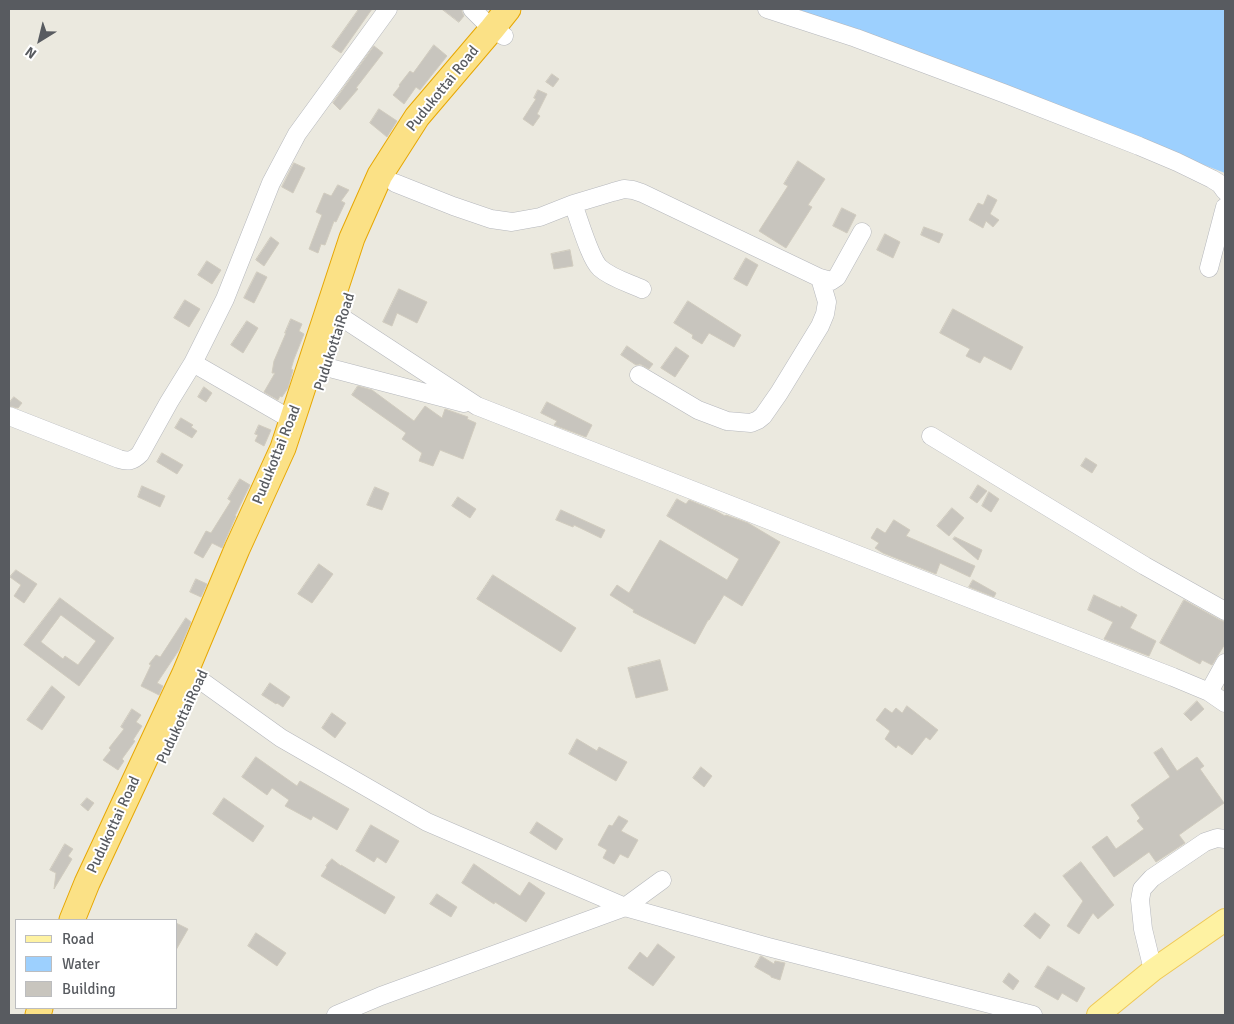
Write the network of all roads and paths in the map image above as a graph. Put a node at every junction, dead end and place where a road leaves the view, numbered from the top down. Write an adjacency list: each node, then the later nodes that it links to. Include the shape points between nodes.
1 (388, 9): 16 (street, via 297,134 271,183 224,299)
2 (472, 9): 6 (street)
3 (508, 9): 6 (highway, Pudukottai Road)
4 (526, 9): 6 (highway, PudukottaiRoad)
5 (767, 9): 8 (street, via 856,38 1139,146 1212,179)
6 (498, 32): 7 (highway, PudukottaiRoad); 21 (highway, Pudukottai Road, via 417,117 380,175 352,238)
7 (395, 183): 9 (street, via 490,219 512,222 540,217); 15 (highway, PudukottaiRoad)
8 (1225, 191)
9 (573, 204): 13 (street, via 612,192 633,190); 14 (street, via 593,259 600,268)
10 (1225, 207): 12 (street)
11 (862, 232): 13 (street, via 837,276 831,281)
12 (1209, 268)
13 (820, 278): 18 (street, via 827,302 820,326 779,394 758,420 752,423 727,421 698,410)
14 (642, 289)
15 (341, 317): 17 (highway, PudukottaiRoad); 19 (street)
16 (193, 363): 20 (street, via 134,460 119,459); 21 (street)
17 (326, 367): 19 (street); 25 (highway, PudukottaiRoad, via 298,454 253,556)
18 (639, 375)
19 (477, 406): 26 (street)
20 (9, 416)
21 (292, 420): 25 (highway, Pudukottai Road, via 283,448 237,549)
22 (931, 436): 23 (street)
23 (1225, 612)
24 (1225, 663): 26 (street)
25 (192, 677): 30 (street, via 281,738 427,822); 31 (highway, Pudukottai Road, via 87,883); 32 (highway, PudukottaiRoad)
26 (1209, 692): 27 (street)
27 (1225, 703)
28 (1225, 839): 34 (street, via 1205,842 1152,878 1142,890 1142,928)
29 (662, 880): 30 (street)
30 (626, 906): 35 (street); 38 (street, via 768,947)
31 (72, 919)
32 (90, 919)
33 (1225, 920): 34 (main road)
34 (1153, 970): 39 (main road)
35 (381, 996): 36 (street); 37 (street)
36 (336, 1015)
37 (374, 1015)
38 (1033, 1015)
39 (1098, 1015)

